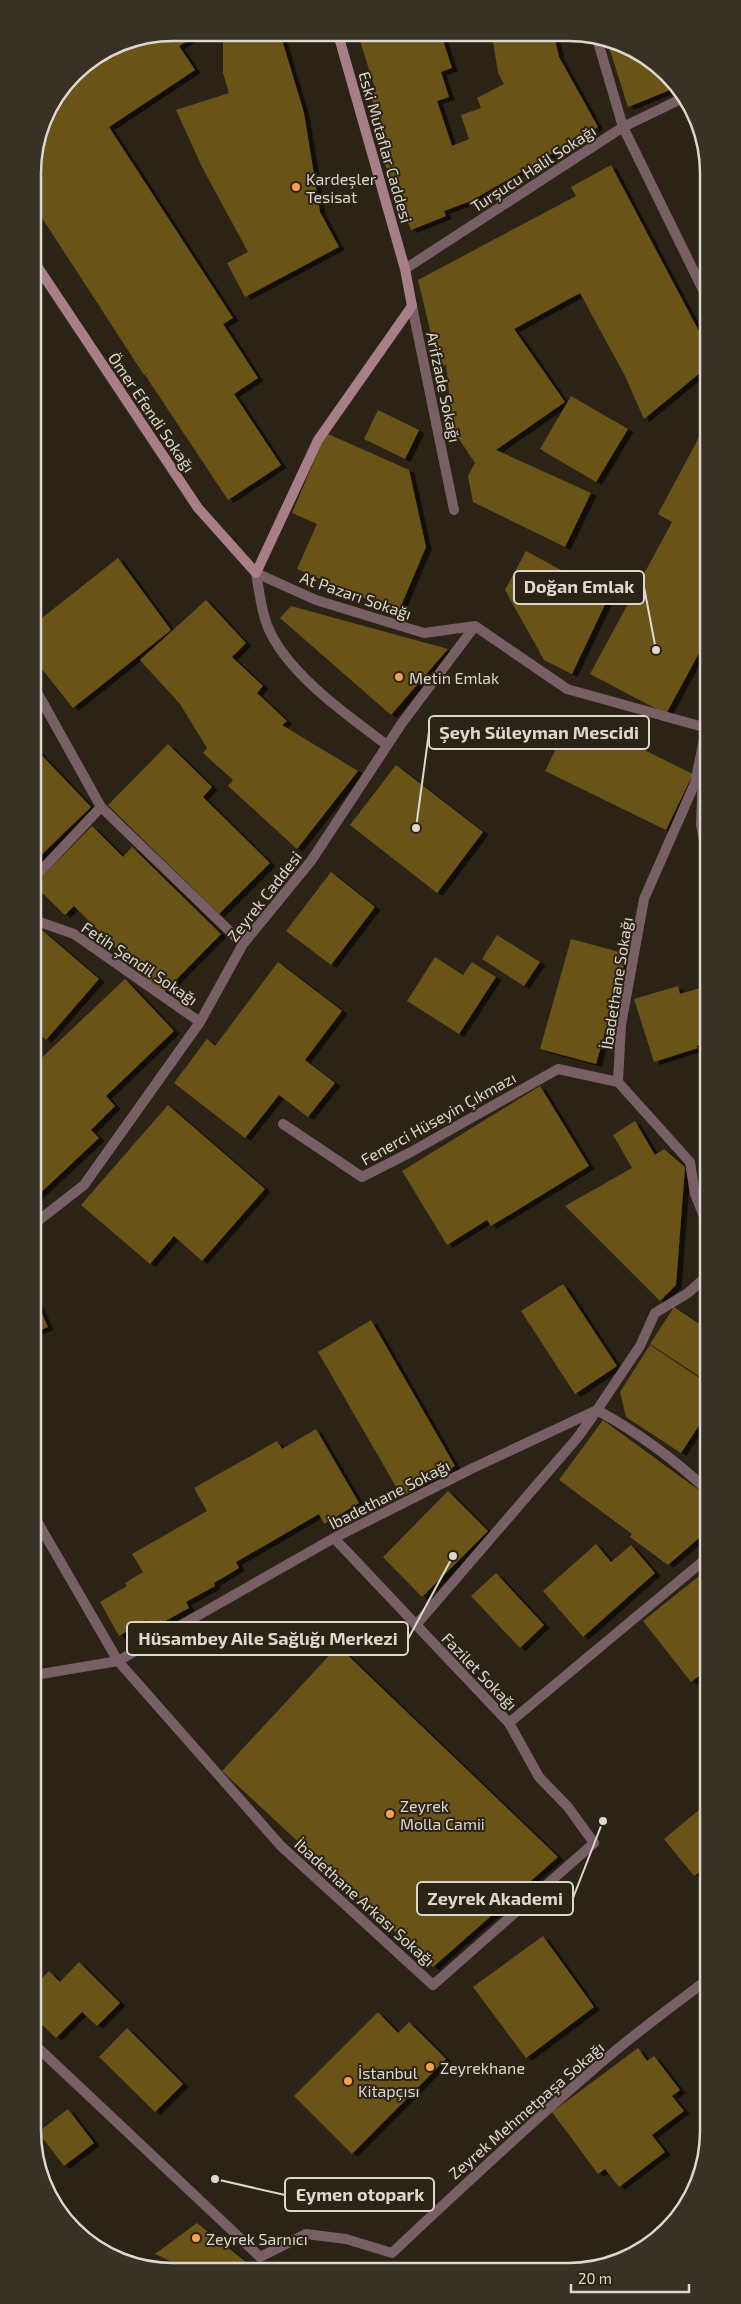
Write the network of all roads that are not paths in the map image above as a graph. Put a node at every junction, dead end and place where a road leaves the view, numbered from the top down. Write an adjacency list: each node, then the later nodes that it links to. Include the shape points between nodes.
1 (340, 42): 5 (street, Eski Mutaflar Caddesi)
2 (599, 45): 4 (street)
3 (678, 101): 4 (street, Turşucu Halil Sokağı)
4 (623, 127): 5 (street, Turşucu Halil Sokağı); 7 (street)
5 (405, 269): 8 (street, Arifzade Sokağı)
6 (42, 273): 10 (street, Ömer Efendi Sokağı, via 198,508)
7 (700, 284)
8 (412, 306): 9 (street, Arifzade Sokağı); 10 (street, via 318,440)
9 (454, 510)
10 (256, 573): 11 (street, At Pazarı Sokağı, via 316,600 424,633); 14 (street, via 267,625 281,651 298,672 352,720)
11 (475, 626): 13 (street, via 567,689); 14 (street, Zeyrek Caddesi)
12 (42, 701): 16 (street)
13 (700, 725)
14 (387, 745): 19 (street, Zeyrek Caddesi, via 311,861)
15 (700, 759): 21 (street, İbadethane Sokağı, via 695,783 644,899 621,1025)
16 (100, 807): 17 (street); 19 (street)
17 (42, 870)
18 (42, 923): 20 (street, Fetih Şendil Sokağı, via 74,934)
19 (243, 944): 20 (street, Zeyrek Caddesi)
20 (200, 1022): 24 (street, Zeyrek Caddesi, via 84,1185)
21 (618, 1082): 22 (street, Fenerci Hüseyin Çıkmazı, via 558,1069 362,1177); 23 (street, via 690,1162)
22 (282, 1124)
23 (699, 1205)
24 (41, 1218)
25 (699, 1283): 26 (street, via 655,1312 640,1346)
26 (597, 1410): 27 (street, via 619,1422); 29 (street, İbadethane Sokağı); 31 (street, via 578,1438)
27 (699, 1483)
28 (41, 1529): 32 (street)
29 (334, 1538): 31 (street, Fazilet Sokağı); 32 (street, İbadethane Sokağı)
30 (699, 1564): 34 (street, Fazilet Sokağı)
31 (416, 1625): 34 (street, Fazilet Sokağı)
32 (118, 1661): 33 (street, İbadethane Sokağı); 34 (street, İbadethane Arkası Sokağı, via 281,1846 433,1985 594,1842 568,1807 539,1777)
33 (41, 1674)
34 (509, 1723)
35 (699, 1986): 36 (street, Zeyrek Mehmetpaşa Sokağı, via 617,2050 485,2164 392,2253 346,2239 306,2234 260,2257)
36 (41, 2052)

